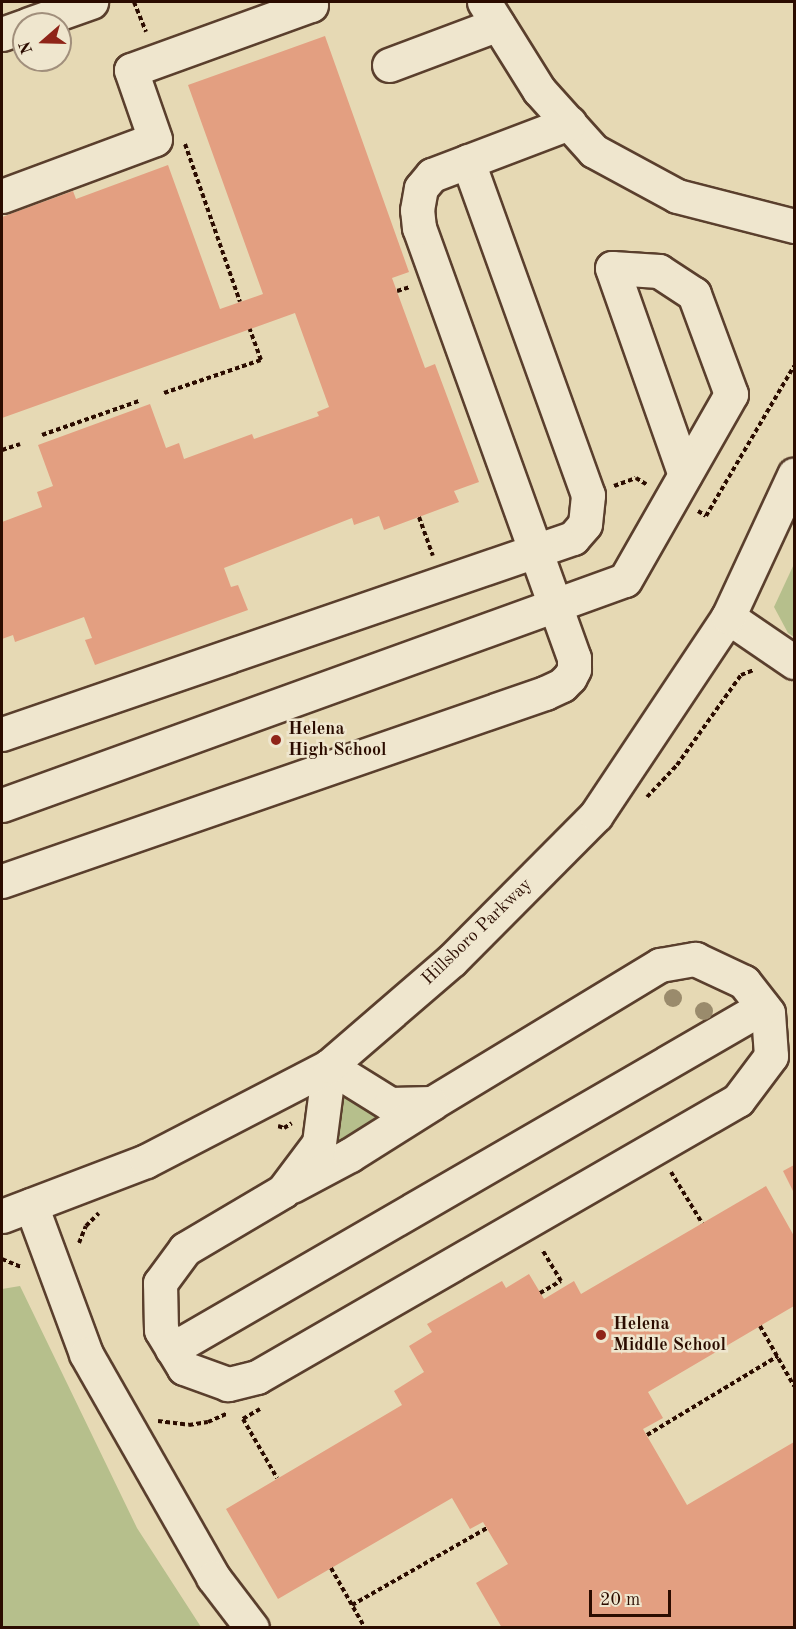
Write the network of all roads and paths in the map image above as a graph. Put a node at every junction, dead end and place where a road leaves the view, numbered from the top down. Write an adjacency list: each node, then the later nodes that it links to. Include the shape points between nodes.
1 (91, 2): 4 (street)
2 (135, 2): 6 (path)
3 (310, 2): 6 (street, via 311,5)
4 (63, 12)
5 (491, 13): 7 (street); 8 (street, via 539,90)
6 (157, 61): 11 (street, via 131,70 155,139)
7 (388, 65)
8 (569, 123): 10 (street); 12 (street, via 594,151 677,196)
9 (184, 141): 15 (path)
10 (468, 161): 26 (street, via 432,175 421,188 419,228); 26 (street, via 588,495 585,524 573,538)
11 (2, 196)
12 (795, 226)
13 (419, 284): 14 (path)
14 (397, 291)
15 (240, 302)
16 (250, 329): 18 (path, via 261,360)
17 (795, 366): 25 (path)
18 (164, 393)
19 (139, 401): 20 (path)
20 (42, 435)
21 (20, 444): 22 (path)
22 (2, 450)
23 (685, 475): 23 (street, via 730,394 727,382 694,294 658,271 612,268); 29 (street, via 625,580)
24 (795, 475): 30 (street, Hillsboro Parkway)
25 (706, 516)
26 (535, 551): 29 (street); 32 (street)
27 (443, 555): 28 (path)
28 (423, 561)
29 (555, 606): 33 (street); 34 (street, via 574,658 574,669 562,685)
30 (728, 617): 31 (street); 36 (street, Hillsboro Parkway, via 596,815 452,960)
31 (795, 662)
32 (2, 734)
33 (2, 805)
34 (2, 881)
35 (763, 1007): 37 (street, via 744,982 695,959 660,965); 45 (street); 45 (street, via 768,1013 771,1056 738,1100 257,1377 228,1384 184,1368)
36 (329, 1066): 37 (street, via 390,1104); 39 (street, via 319,1143); 40 (street, Hillsboro Parkway, via 146,1161)
37 (432, 1103): 39 (street, via 350,1155)
38 (661, 1178): 41 (path, via 671,1171)
39 (283, 1191): 45 (street, via 185,1249 160,1283 160,1330)
40 (16, 1210): 54 (street, via 86,1354 213,1576)
41 (702, 1223)
42 (542, 1249): 43 (path, via 561,1281)
43 (540, 1293)
44 (760, 1326): 46 (path)
45 (172, 1349)
46 (778, 1356): 47 (path); 49 (path)
47 (795, 1386)
48 (263, 1407): 50 (path, via 243,1419)
49 (647, 1435)
50 (277, 1478)
51 (487, 1528): 53 (path)
52 (331, 1568): 53 (path)
53 (352, 1605): 55 (path)
54 (252, 1628)
55 (365, 1628)

